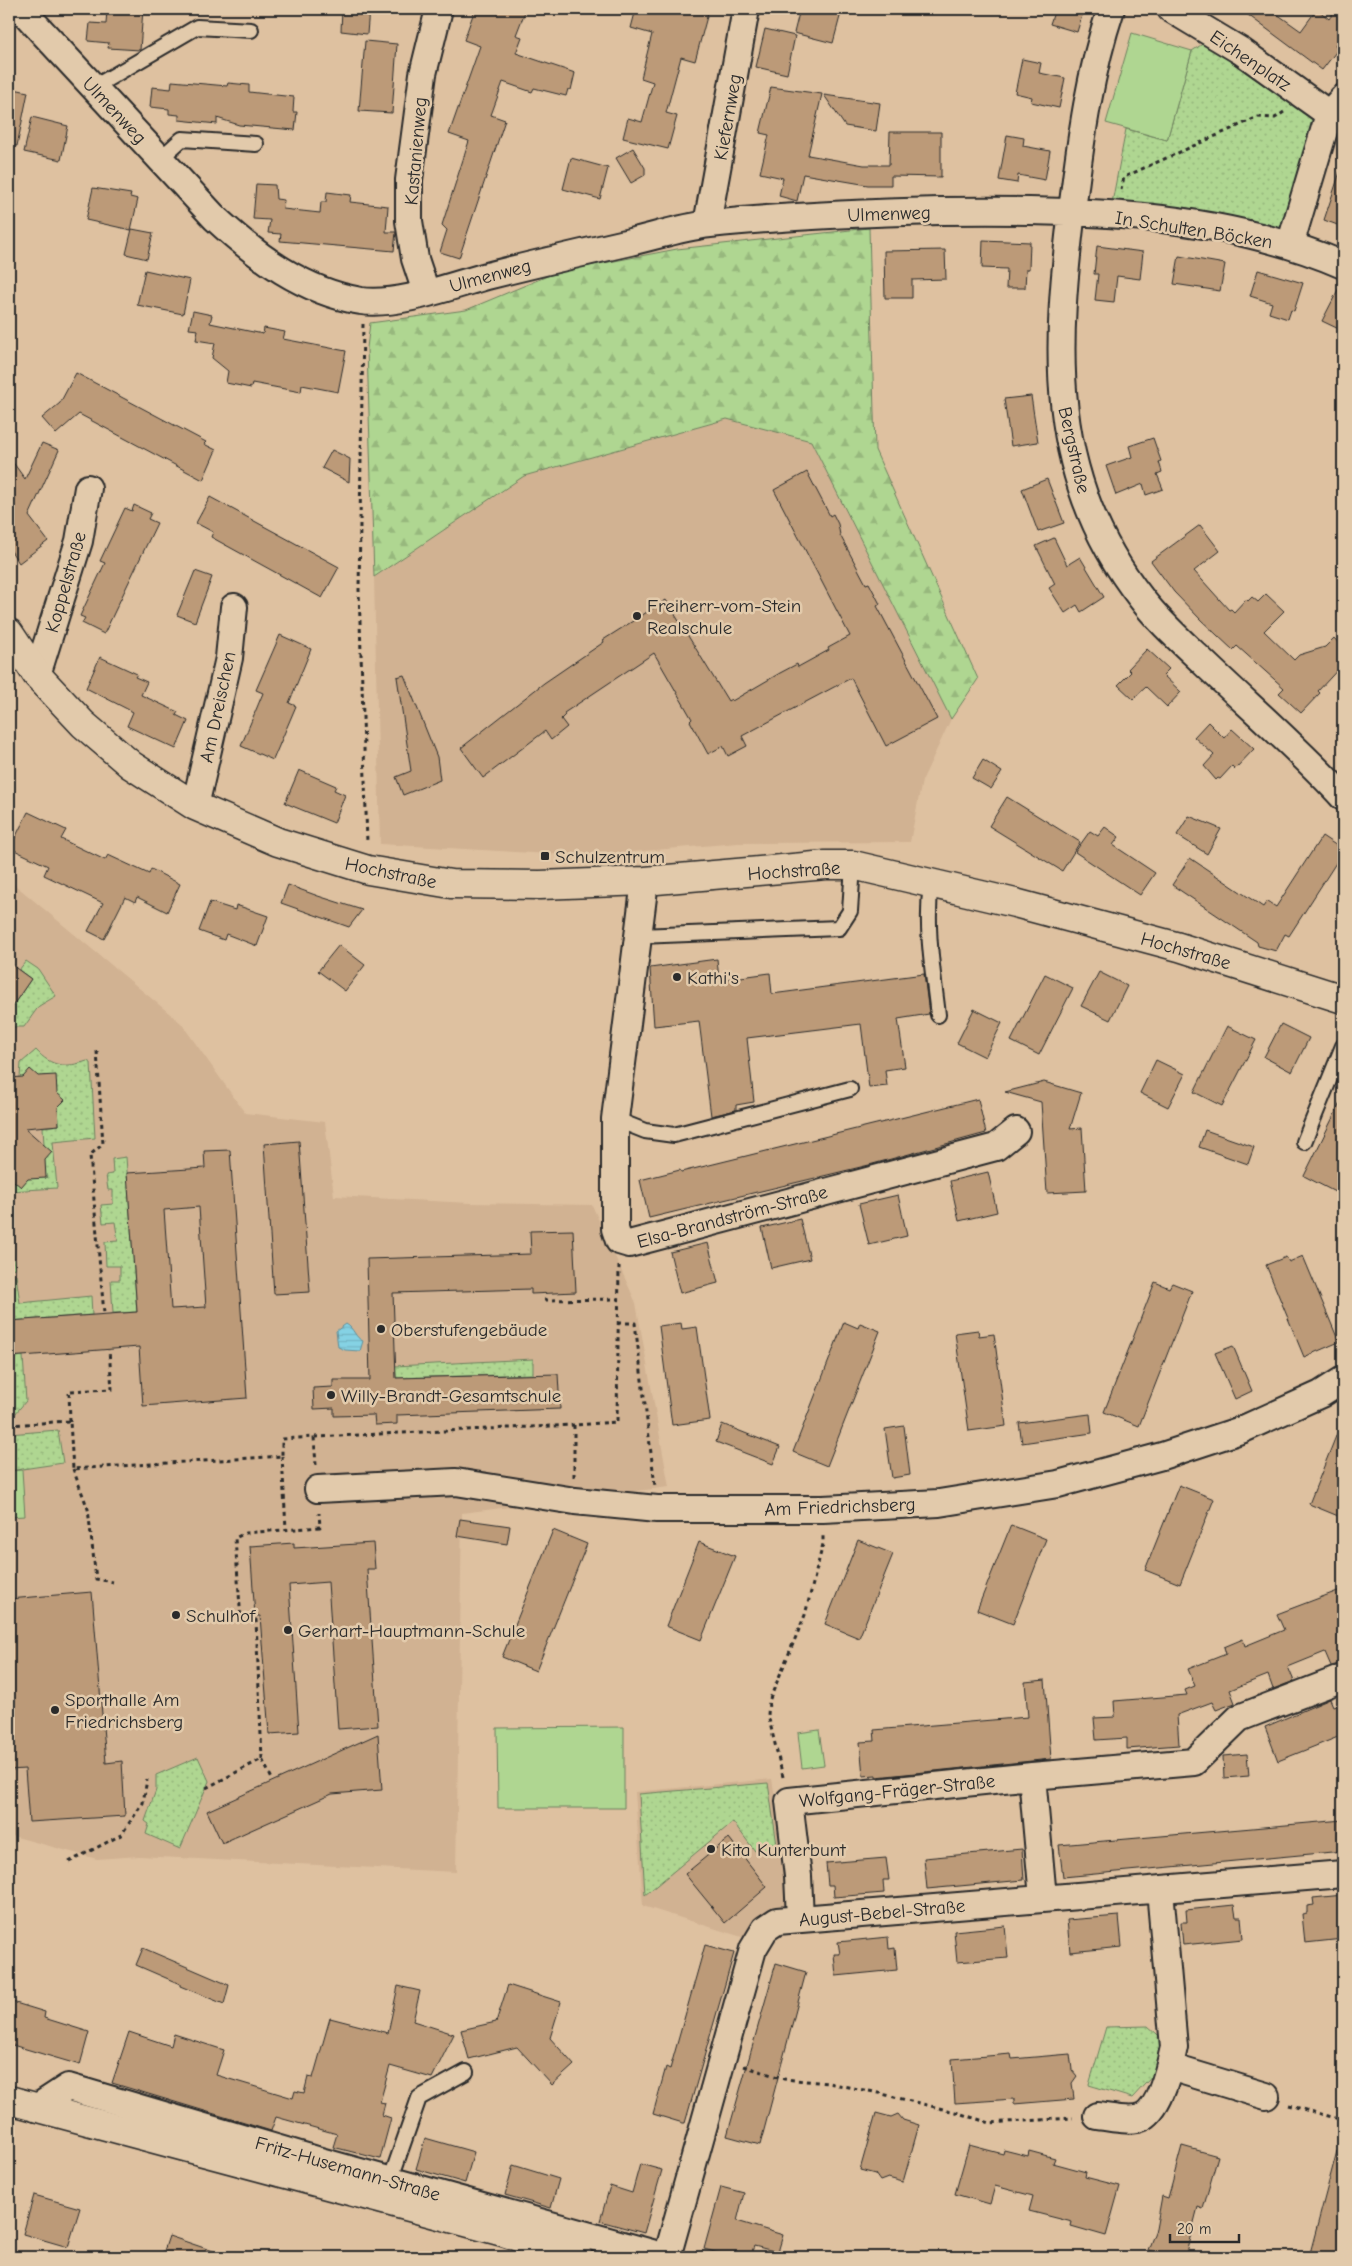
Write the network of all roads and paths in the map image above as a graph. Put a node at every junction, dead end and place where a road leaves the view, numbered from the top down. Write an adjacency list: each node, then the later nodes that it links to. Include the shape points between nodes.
1 (21, 9): 7 (street, Ulmenweg)
2 (439, 9): 17 (street, Kastanienweg, via 423,74 409,180 409,221 415,260)
3 (746, 9): 14 (street, Kiefernweg)
4 (1111, 9): 12 (street, Bergstraße, via 1083,122)
5 (1171, 9): 8 (street, Eichenplatz)
6 (250, 30): 7 (lane, via 196,27)
7 (94, 87): 11 (street, Ulmenweg)
8 (1336, 106): 15 (street)
9 (1258, 117): 13 (path, via 1124,176)
10 (256, 144): 11 (lane, via 182,139)
11 (161, 158): 18 (street, Ulmenweg, via 215,218 267,262 303,282 338,296)
12 (1072, 212): 13 (street, In Schulten Böcken); 14 (street, Ulmenweg, via 863,213); 23 (street, Bergstraße, via 1060,350 1064,415 1088,507 1109,551 1141,599 1178,639)
13 (1117, 215): 15 (street, In Schulten Böcken, via 1246,233)
14 (708, 224): 17 (street, Ulmenweg)
15 (1290, 245): 16 (street, In Schulten Böcken)
16 (1343, 265)
17 (426, 292): 18 (street, Ulmenweg, via 392,300)
18 (363, 301): 26 (path, via 359,590)
19 (88, 488): 22 (street, Koppelstraße, via 79,541)
20 (234, 607): 24 (street, Am Dreischen, via 229,658)
21 (9, 633): 22 (street, Hochstraße)
22 (37, 675): 24 (street, Hochstraße, via 83,724 131,765)
23 (1343, 797)
24 (195, 806): 26 (street, Hochstraße, via 278,842)
25 (853, 865): 27 (street, Hochstraße); 28 (street, Hochstraße); 29 (lane, Hochstraße, via 850,910 839,928)
26 (368, 870): 27 (street, Hochstraße, via 451,884)
27 (645, 881): 29 (street, Elsa-Brandström-Straße)
28 (931, 884): 30 (street, Hochstraße, via 1179,946); 31 (lane, via 929,943)
29 (638, 936): 35 (street, Elsa-Brandström-Straße)
30 (1343, 999)
31 (938, 1015)
32 (1343, 1046): 37 (lane)
33 (97, 1050): 41 (path, via 103,1144 90,1155)
34 (850, 1089): 35 (lane, via 674,1135 646,1131)
35 (614, 1119): 38 (street, Elsa-Brandström-Straße, via 614,1229)
36 (1016, 1131): 38 (street, Elsa-Brandström-Straße, via 996,1147 629,1244)
37 (1304, 1142)
38 (619, 1240): 39 (path)
39 (618, 1299): 40 (path); 42 (path)
40 (544, 1300)
41 (104, 1314)
42 (618, 1323): 47 (path, via 616,1422); 53 (path, via 636,1323)
43 (109, 1350): 45 (path, via 112,1388 69,1391)
44 (1343, 1380): 54 (street, Am Friedrichsberg, via 1321,1394 1241,1430 1162,1456 1058,1484 940,1503)
45 (70, 1421): 46 (path); 50 (path)
46 (9, 1425)
47 (574, 1425): 48 (path); 52 (path)
48 (314, 1437): 49 (path, via 282,1439); 51 (path)
49 (282, 1456): 50 (path); 55 (path)
50 (73, 1469): 56 (path, via 88,1509 96,1579)
51 (318, 1489): 52 (street, Am Friedrichsberg, via 456,1482); 55 (path, via 320,1527)
52 (575, 1501): 53 (street, Am Friedrichsberg)
53 (657, 1509): 54 (street, Am Friedrichsberg)
54 (823, 1509): 63 (path, via 823,1544 805,1615 769,1701 768,1715)
55 (286, 1528): 58 (path, via 245,1533 235,1538 242,1621 256,1620)
56 (113, 1582)
57 (1343, 1678): 59 (street, Wolfgang-Fräger-Straße, via 1239,1718 1194,1762)
58 (262, 1759): 61 (path); 62 (path)
59 (1032, 1776): 63 (street, Wolfgang-Fräger-Straße); 67 (street)
60 (147, 1779): 64 (path, via 143,1803 121,1835)
61 (273, 1781)
62 (206, 1788)
63 (789, 1801): 68 (street, Wolfgang-Fräger-Straße)
64 (69, 1862)
65 (1343, 1874): 66 (street, August-Bebel-Straße)
66 (1160, 1890): 67 (street, August-Bebel-Straße); 70 (street, via 1174,2047)
67 (1043, 1898): 68 (street, August-Bebel-Straße)
68 (800, 1918): 69 (street, August-Bebel-Straße, via 777,1921 758,1939)
69 (722, 2059): 75 (path, via 784,2079 874,2092 990,2124); 79 (street, August-Bebel-Straße)
70 (1170, 2067): 72 (street); 75 (street, via 1155,2102 1143,2117)
71 (466, 2072): 77 (lane, via 419,2098)
72 (1266, 2096): 76 (path, via 1282,2104)
73 (9, 2100): 74 (street, Fritz-Husemann-Straße)
74 (36, 2108): 77 (street, Fritz-Husemann-Straße, via 68,2087); 78 (street, Fritz-Husemann-Straße, via 503,2232)
75 (1097, 2116)
76 (1343, 2120)
77 (390, 2181): 79 (street, Fritz-Husemann-Straße)
78 (578, 2257)
79 (666, 2257)

